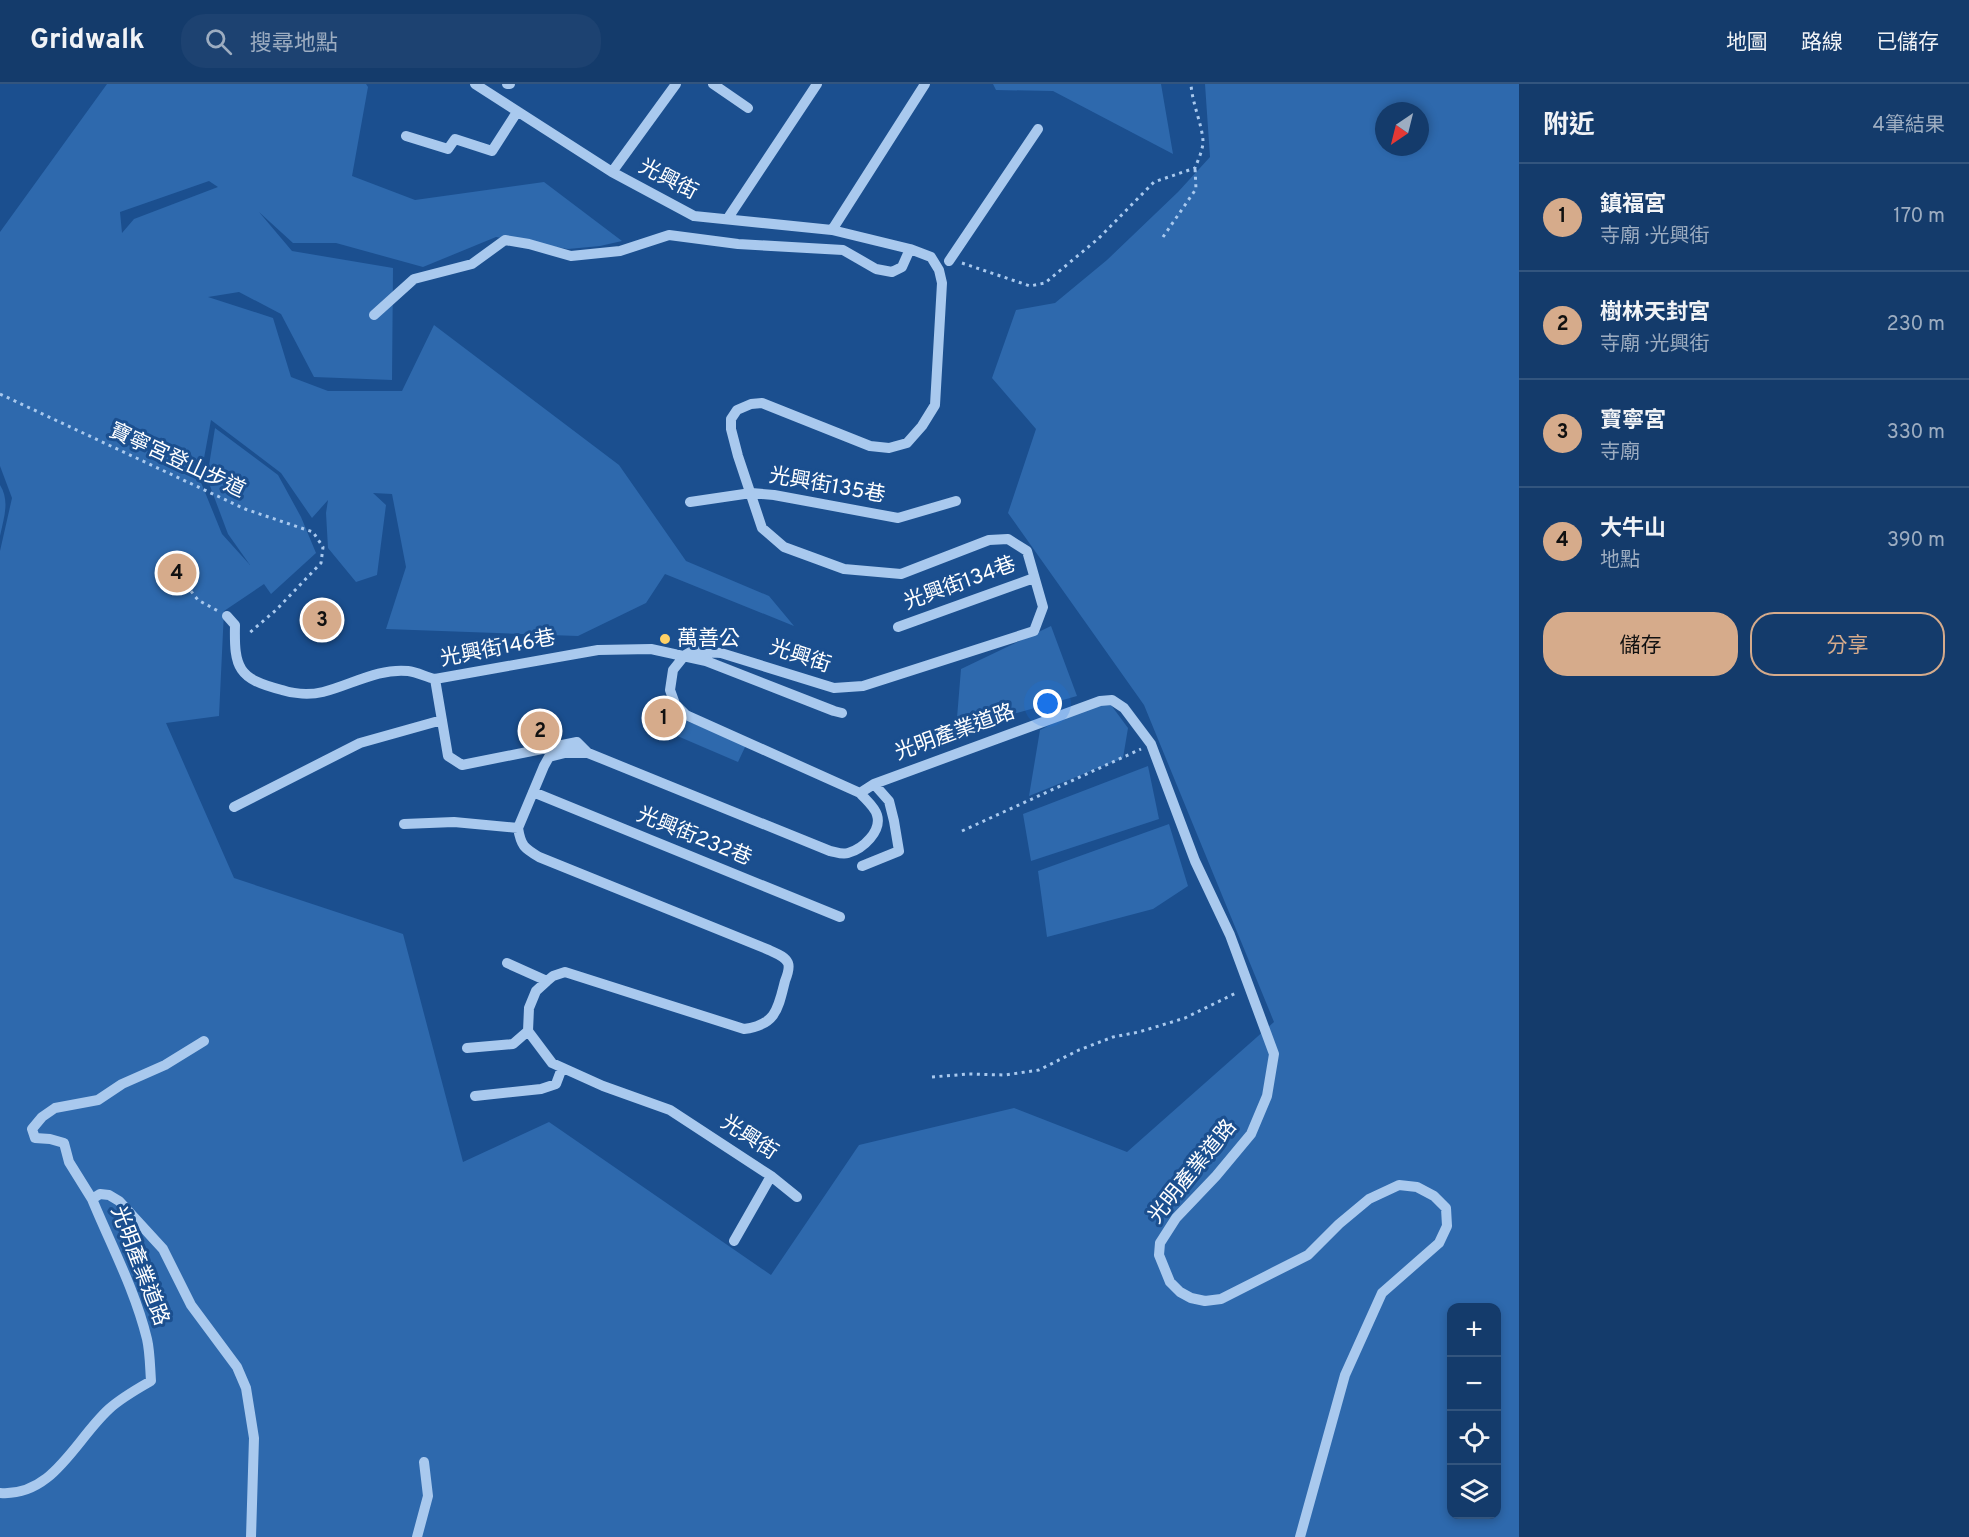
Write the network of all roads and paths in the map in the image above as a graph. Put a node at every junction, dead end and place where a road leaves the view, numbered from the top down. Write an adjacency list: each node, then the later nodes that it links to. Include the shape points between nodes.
1 (475, 84): 8 (street, 光興街)
2 (676, 84): 12 (street)
3 (713, 84): 7 (street)
4 (817, 84): 13 (street)
5 (925, 84): 14 (street)
6 (1191, 84): 11 (path, via 1203,141)
7 (748, 108)
8 (517, 112): 10 (street, via 492,151 455,139 448,149); 12 (street, 光興街)
9 (1038, 129): 17 (street)
10 (406, 136)
11 (1195, 168): 15 (path, via 1196,189); 17 (path, via 1154,182 1099,238 1046,283 1030,286)
12 (612, 172): 13 (street, 光興街, via 694,216)
13 (728, 218): 14 (street, 光興街)
14 (832, 230): 16 (street, 光興街)
15 (1163, 237)
16 (910, 249): 18 (street, via 902,267 892,272 876,269 843,250 738,244 669,235 620,251 571,256 505,240 472,264 414,279); 20 (street, 光興街, via 931,257 942,283 934,405 922,426 908,443 889,448 870,446 762,403 751,404 737,410 731,419)
17 (949, 261)
18 (374, 315)
19 (0, 394): 27 (path, 寶寧宮登山步道, via 245,509 313,532 323,547 321,563)
20 (751, 494): 21 (street, 光興街135巷, via 898,518); 22 (street, 光興街135巷); 23 (street, 光興街, via 762,528 784,547 844,569 902,574 989,540 1008,539 1027,551)
21 (956, 501)
22 (690, 502)
23 (1034, 578): 26 (street, 光興街134巷); 28 (street, 光興街, via 1043,607 1034,631 863,686 834,688 721,652 692,651)
24 (168, 579): 25 (path, via 171,583 183,581 198,600)
25 (227, 616): 27 (street, via 235,625)
26 (898, 627)
27 (234, 649): 29 (street, via 243,672 251,680 293,693 321,693 376,674 408,671)
28 (685, 655): 29 (street, 光興街146巷, via 651,649 598,650); 30 (street); 36 (street, via 673,670 670,690 675,704 686,715)
29 (435, 679): 31 (street, 光興街146巷)
30 (842, 713)
31 (442, 720): 33 (street, 光興街146巷, via 448,756 462,765 577,742); 37 (street, via 360,743)
32 (1151, 744): 34 (street, 光明產業道路, via 1124,708 1112,700 1100,700); 40 (path); 45 (street, 光明產業道路)
33 (588, 753): 35 (street, via 549,757); 36 (street, via 842,854 850,853 873,836 879,823 877,813)
34 (874, 784): 36 (street, 光明產業道路); 41 (street, via 889,801 899,851)
35 (533, 792): 39 (street); 42 (street, 光興街232巷)
36 (860, 793)
37 (234, 807)
38 (404, 824): 39 (street, via 454,822)
39 (518, 828): 44 (street, via 524,848 539,857 769,950 782,956 789,968 775,1012 759,1027 744,1029 565,972)
40 (962, 831)
41 (862, 866)
42 (840, 917)
43 (507, 963): 44 (street)
44 (547, 981): 46 (street, via 536,992 529,1008)
45 (1248, 988): 50 (path, via 1185,1018 1113,1037 1039,1070 1005,1076); 60 (street, 光明產業道路, via 1274,1054 1267,1096 1251,1134 1176,1218 1160,1243 1159,1255 1170,1282 1191,1298 1221,1299 1308,1255 1369,1199 1399,1185 1417,1187 1434,1196 1446,1209 1447,1226 1439,1243 1382,1293 1345,1376)
46 (528, 1031): 48 (street, via 513,1044); 49 (street, 光興街, via 552,1064)
47 (204, 1041): 54 (street, via 98,1100 55,1108 32,1129 35,1138 64,1143 69,1162)
48 (467, 1048)
49 (562, 1068): 51 (street, via 556,1084 541,1089); 52 (street, 光興街, via 670,1110)
50 (932, 1077)
51 (475, 1096)
52 (771, 1176): 53 (street, 光興街); 55 (street)
53 (797, 1197)
54 (92, 1199): 57 (street, 光明產業道路, via 127,1277 148,1340 151,1381 108,1409 39,1485 13,1494); 58 (street, 光明產業道路, via 100,1194 119,1201 163,1249 191,1305 237,1367 246,1388 254,1438)
55 (734, 1241)
56 (424, 1462): 59 (street, via 428,1496)
57 (0, 1493)
58 (251, 1537)
59 (417, 1537)
60 (1300, 1537)

